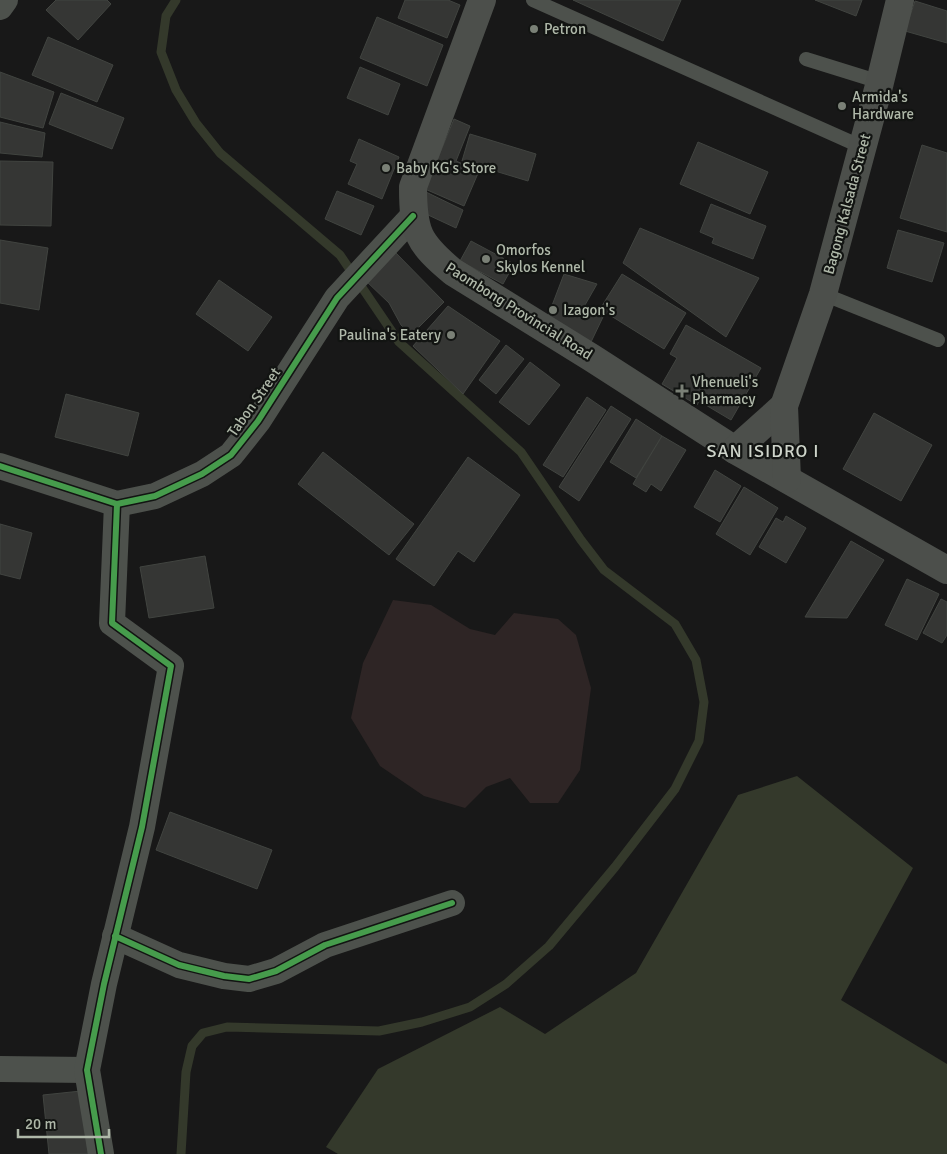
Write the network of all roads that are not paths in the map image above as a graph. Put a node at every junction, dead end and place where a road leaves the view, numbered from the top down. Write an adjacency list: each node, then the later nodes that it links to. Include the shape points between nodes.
1 (5, 0): 5 (street)
2 (482, 0): 9 (main road, Paombong Provincial Road, via 413,187)
3 (533, 0): 8 (lane)
4 (900, 0): 7 (main road, Bagong Kalsada Street)
5 (0, 6)
6 (806, 59): 7 (lane)
7 (880, 82): 8 (main road, Bagong Kalsada Street)
8 (862, 147): 10 (main road, Bagong Kalsada Street)
9 (413, 216): 13 (main road, Paombong Provincial Road, via 423,244 453,272); 16 (street, Tabon Street, via 337,298 258,421 231,455 202,474 155,496)
10 (823, 294): 11 (lane); 12 (main road, Bagong Kalsada Street)
11 (938, 340)
12 (784, 406): 13 (main road, Bagong Kalsada Street); 15 (main road, Bagong Kalsada Street)
13 (735, 450): 15 (main road, Paombong Provincial Road)
14 (0, 466): 16 (street, Tabon Street)
15 (787, 479): 17 (main road, Paombong Provincial Road)
16 (117, 504): 19 (street, via 112,623 171,666 142,827)
17 (947, 570)
18 (452, 903): 19 (street, via 325,945 276,971 249,979 179,965)
19 (116, 936): 20 (street)
20 (87, 1070): 21 (street); 22 (street)
21 (2, 1073)
22 (101, 1154)

